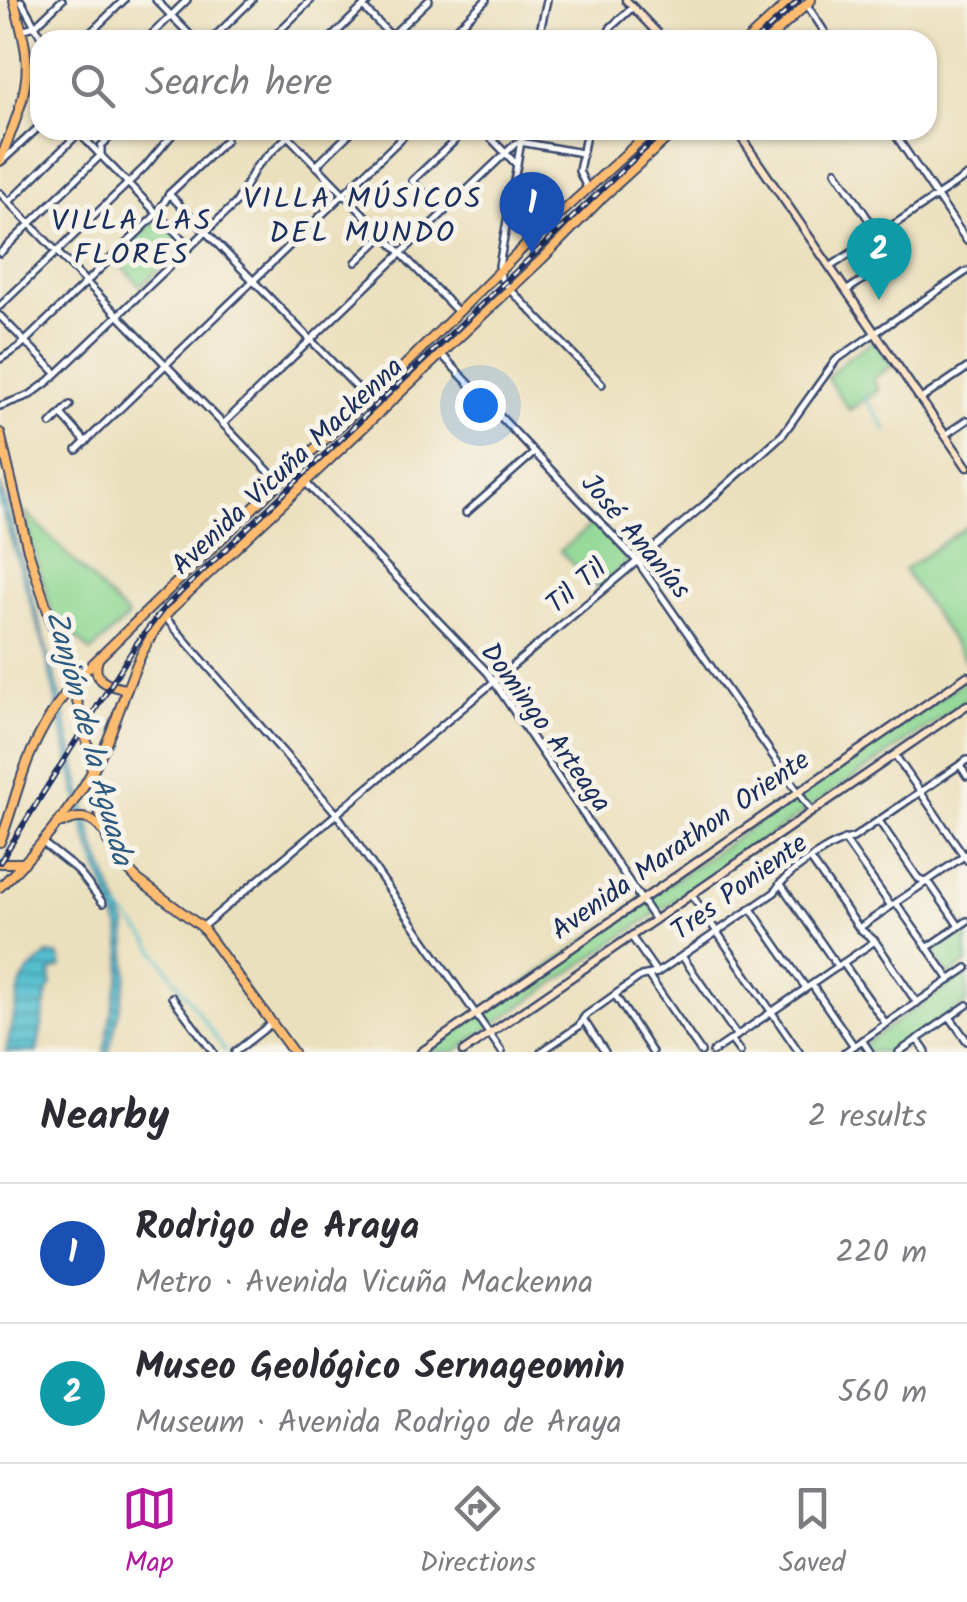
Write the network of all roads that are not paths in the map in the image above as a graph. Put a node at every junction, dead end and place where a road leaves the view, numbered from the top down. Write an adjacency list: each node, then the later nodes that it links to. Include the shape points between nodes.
1 (62, 0): 18 (street)
2 (124, 0): 21 (street)
3 (156, 0): 17 (street)
4 (187, 0): 17 (street)
5 (252, 0): 24 (street)
6 (311, 0): 25 (street)
7 (370, 0): 15 (street)
8 (429, 0): 28 (street)
9 (486, 0): 29 (street)
10 (546, 0): 30 (street)
11 (626, 0): 16 (main road)
12 (790, 0): 33 (main road)
13 (18, 1): 18 (street); 19 (main road)
14 (808, 2): 34 (main road); 35 (street)
15 (363, 7): 26 (street); 27 (street)
16 (633, 7): 31 (street); 32 (main road)
17 (171, 16): 22 (street); 23 (street)
18 (35, 26): 19 (street); 20 (street)
19 (22, 30): 37 (main road, via 26,79)
20 (37, 30)
21 (93, 30)
22 (156, 30)
23 (185, 30)
24 (221, 30)
25 (280, 30)
26 (339, 30)
27 (383, 30)
28 (400, 30)
29 (455, 30)
30 (540, 30)
31 (610, 30)
32 (655, 30)
33 (758, 30)
34 (779, 30)
35 (824, 30)
36 (30, 135): 58 (street)
37 (8, 140): 58 (street); 62 (main road)
38 (70, 140): 73 (street)
39 (86, 140): 57 (street)
40 (102, 140): 56 (street)
41 (107, 140): 56 (street)
42 (167, 140): 67 (street)
43 (226, 140): 70 (street)
44 (284, 140): 77 (street)
45 (292, 140): 64 (street)
46 (343, 140): 64 (street)
47 (400, 140): 71 (street)
48 (456, 140): 75 (street, via 412,182)
49 (493, 140): 59 (street)
50 (584, 140): 60 (street)
51 (641, 140): 68 (main road, Avenida Vicuña Mackenna)
52 (665, 140): 91 (main road, Avenida Vicuña Mackenna)
53 (743, 140): 86 (main road)
54 (899, 140): 72 (street)
55 (520, 142): 59 (street); 60 (street); 63 (street)
56 (104, 143): 57 (street); 61 (street)
57 (92, 146): 61 (street)
58 (16, 148): 62 (street)
59 (505, 153): 63 (street); 75 (street)
60 (582, 153): 68 (street, via 579,171)
61 (101, 155): 67 (street); 76 (street)
62 (0, 162)
63 (517, 165): 88 (street)
64 (316, 166): 71 (street)
65 (836, 171): 78 (street)
66 (967, 176): 72 (street)
67 (128, 183): 74 (street); 82 (street)
68 (588, 190): 88 (main road, Avenida Vicuña Mackenna)
69 (0, 193): 73 (street)
70 (169, 194): 74 (street); 77 (street)
71 (343, 194): 79 (street); 89 (street)
72 (937, 196): 78 (street); 80 (street)
73 (9, 202): 76 (street)
74 (158, 213): 81 (street); 90 (street)
75 (443, 213): 84 (street)
76 (30, 224): 82 (street); 83 (street)
77 (206, 231): 81 (street); 89 (street)
78 (882, 232): 86 (street); 92 (street, via 901,254)
79 (384, 236): 84 (street); 85 (street)
80 (967, 241)
81 (190, 246): 95 (street)
82 (57, 251): 90 (street); 93 (street)
83 (0, 253)
84 (401, 254): 94 (street); 99 (street)
85 (356, 262)
86 (830, 267): 92 (main road)
87 (967, 271): 98 (street, Til Til)
88 (499, 272): 91 (street); 94 (main road, Avenida Vicuña Mackenna)
89 (254, 280): 99 (street); 103 (street)
90 (86, 282): 95 (street); 100 (street)
91 (510, 288): 97 (main road, Avenida Vicuña Mackenna); 106 (street)
92 (846, 291): 98 (main road)
93 (0, 306)
94 (458, 312): 97 (main road); 107 (main road, Avenida Vicuña Mackenna)
95 (118, 314): 103 (street); 105 (street)
96 (0, 316): 100 (street)
97 (464, 332): 101 (main road, Avenida Vicuña Mackenna)
98 (875, 333): 108 (main road); 125 (street, Til Til, via 836,360 777,440)
99 (311, 340): 107 (street); 114 (street)
100 (25, 342): 102 (street); 105 (street)
101 (441, 354): 119 (street, José Ananías); 122 (main road, Avenida Vicuña Mackenna)
102 (0, 359)
103 (166, 364): 114 (street); 117 (street)
104 (967, 368): 108 (street)
105 (56, 373): 110 (street)
106 (602, 384)
107 (368, 400): 121 (main road, Avenida Vicuña Mackenna)
108 (921, 400): 116 (main road)
109 (70, 405): 111 (street)
110 (0, 406)
111 (60, 414): 113 (street); 117 (street)
112 (967, 420): 116 (street)
113 (51, 424)
114 (223, 424): 121 (street)
115 (0, 433): 130 (main road, via 28,550)
116 (945, 435): 120 (main road)
117 (86, 442): 118 (street)
118 (77, 450)
119 (534, 453): 124 (street); 125 (street, José Ananías)
120 (967, 466)
121 (279, 482): 123 (main road); 127 (main road, Avenida Vicuña Mackenna)
122 (306, 483): 123 (main road, Avenida Vicuña Mackenna); 129 (street, Domingo Arteaga)
123 (296, 492): 126 (main road, Avenida Vicuña Mackenna)
124 (466, 513)
125 (638, 562): 129 (street, Til Til); 138 (street, José Ananías)
126 (164, 616): 131 (main road, Avenida Vicuña Mackenna); 141 (street)
127 (99, 658): 130 (main road, Avenida Vicuña Mackenna); 131 (main road, via 100,680)
128 (967, 676): 138 (main road, Avenida Marathon Oriente)
129 (494, 684): 141 (street, Til Til); 156 (street, Domingo Arteaga)
130 (72, 686): 136 (main road); 146 (main road, Avenida Vicuña Mackenna, via 40,732)
131 (126, 689): 136 (main road, Avenida Vicuña Mackenna)
132 (967, 705): 133 (main road, Avenida Marathon Oriente)
133 (895, 754): 139 (street); 140 (main road, Avenida Marathon Oriente)
134 (967, 760): 135 (street, Tres Poniente)
135 (960, 765): 137 (street); 139 (street, Tres Poniente)
136 (93, 772): 143 (main road, Avenida Vicuña Mackenna); 144 (main road)
137 (967, 776)
138 (798, 792): 140 (street, José Ananías); 156 (main road, Avenida Marathon Oriente)
139 (920, 792): 142 (street, Tres Poniente); 148 (street)
140 (812, 812): 155 (main road, Avenida Marathon Oriente)
141 (337, 814): 163 (street, Til Til); 181 (street)
142 (879, 820): 145 (street, Tres Poniente); 153 (street)
143 (58, 825): 144 (main road, via 78,817); 147 (main road, Avenida Vicuña Mackenna)
144 (105, 834): 163 (main road, via 131,874)
145 (844, 839): 149 (street, Tres Poniente); 158 (street)
146 (0, 842)
147 (43, 842): 151 (main road, Avenida Vicuña Mackenna); 157 (street)
148 (966, 856): 153 (street)
149 (811, 860): 152 (street, Tres Poniente); 164 (street)
150 (0, 863): 151 (main road)
151 (24, 863): 154 (main road, Avenida Vicuña Mackenna)
152 (780, 882): 159 (street, Tres Poniente); 170 (street)
153 (926, 882): 158 (street); 162 (street)
154 (0, 887)
155 (691, 894): 160 (main road, Avenida Marathon Oriente); 165 (street)
156 (641, 900): 160 (street, Domingo Arteaga); 181 (main road, Avenida Marathon Oriente)
157 (103, 904)
158 (893, 904): 164 (street); 168 (street)
159 (751, 909): 165 (street, Tres Poniente); 175 (street)
160 (655, 920): 166 (main road, Avenida Marathon Oriente)
161 (967, 921): 162 (street)
162 (960, 926): 168 (street)
163 (202, 927): 184 (main road)
164 (859, 928): 167 (street)
165 (717, 932): 169 (street, Tres Poniente); 180 (street)
166 (632, 936): 172 (street); 186 (main road, Avenida Marathon Oriente)
167 (875, 941): 170 (street); 178 (street)
168 (927, 948): 174 (street)
169 (682, 956): 172 (street, Tres Poniente); 187 (street)
170 (841, 965): 175 (street); 185 (street)
171 (967, 968): 174 (street)
172 (657, 973): 173 (street, Tres Poniente)
173 (648, 974): 176 (street, Tres Poniente); 203 (street)
174 (950, 980): 178 (street)
175 (809, 987): 180 (street); 192 (street)
176 (615, 995): 183 (street, Tres Poniente); 202 (street)
177 (172, 997): 193 (street)
178 (918, 1002): 185 (street)
179 (967, 1005): 182 (street)
180 (772, 1012): 187 (street); 206 (street)
181 (475, 1015): 186 (street); 196 (main road, Avenida Marathon Oriente)
182 (950, 1016): 189 (street); 190 (street)
183 (582, 1020): 191 (street, Tres Poniente); 201 (street)
184 (272, 1023): 194 (street); 195 (main road)
185 (886, 1024): 188 (street)
186 (489, 1034): 197 (main road, Avenida Marathon Oriente); 198 (street)
187 (734, 1038): 204 (street); 205 (street)
188 (862, 1040): 192 (street); 208 (street)
189 (917, 1040): 209 (street); 210 (street)
190 (967, 1041)
191 (554, 1043): 199 (street, Tres Poniente); 200 (street)
192 (854, 1046): 207 (street)
193 (213, 1052)
194 (234, 1052)
195 (294, 1052)
196 (421, 1052)
197 (463, 1052)
198 (502, 1052)
199 (541, 1052)
200 (560, 1052)
201 (605, 1052)
202 (652, 1052)
203 (701, 1052)
204 (713, 1052)
205 (740, 1052)
206 (800, 1052)
207 (846, 1052)
208 (870, 1052)
209 (899, 1052)
210 (926, 1052)

